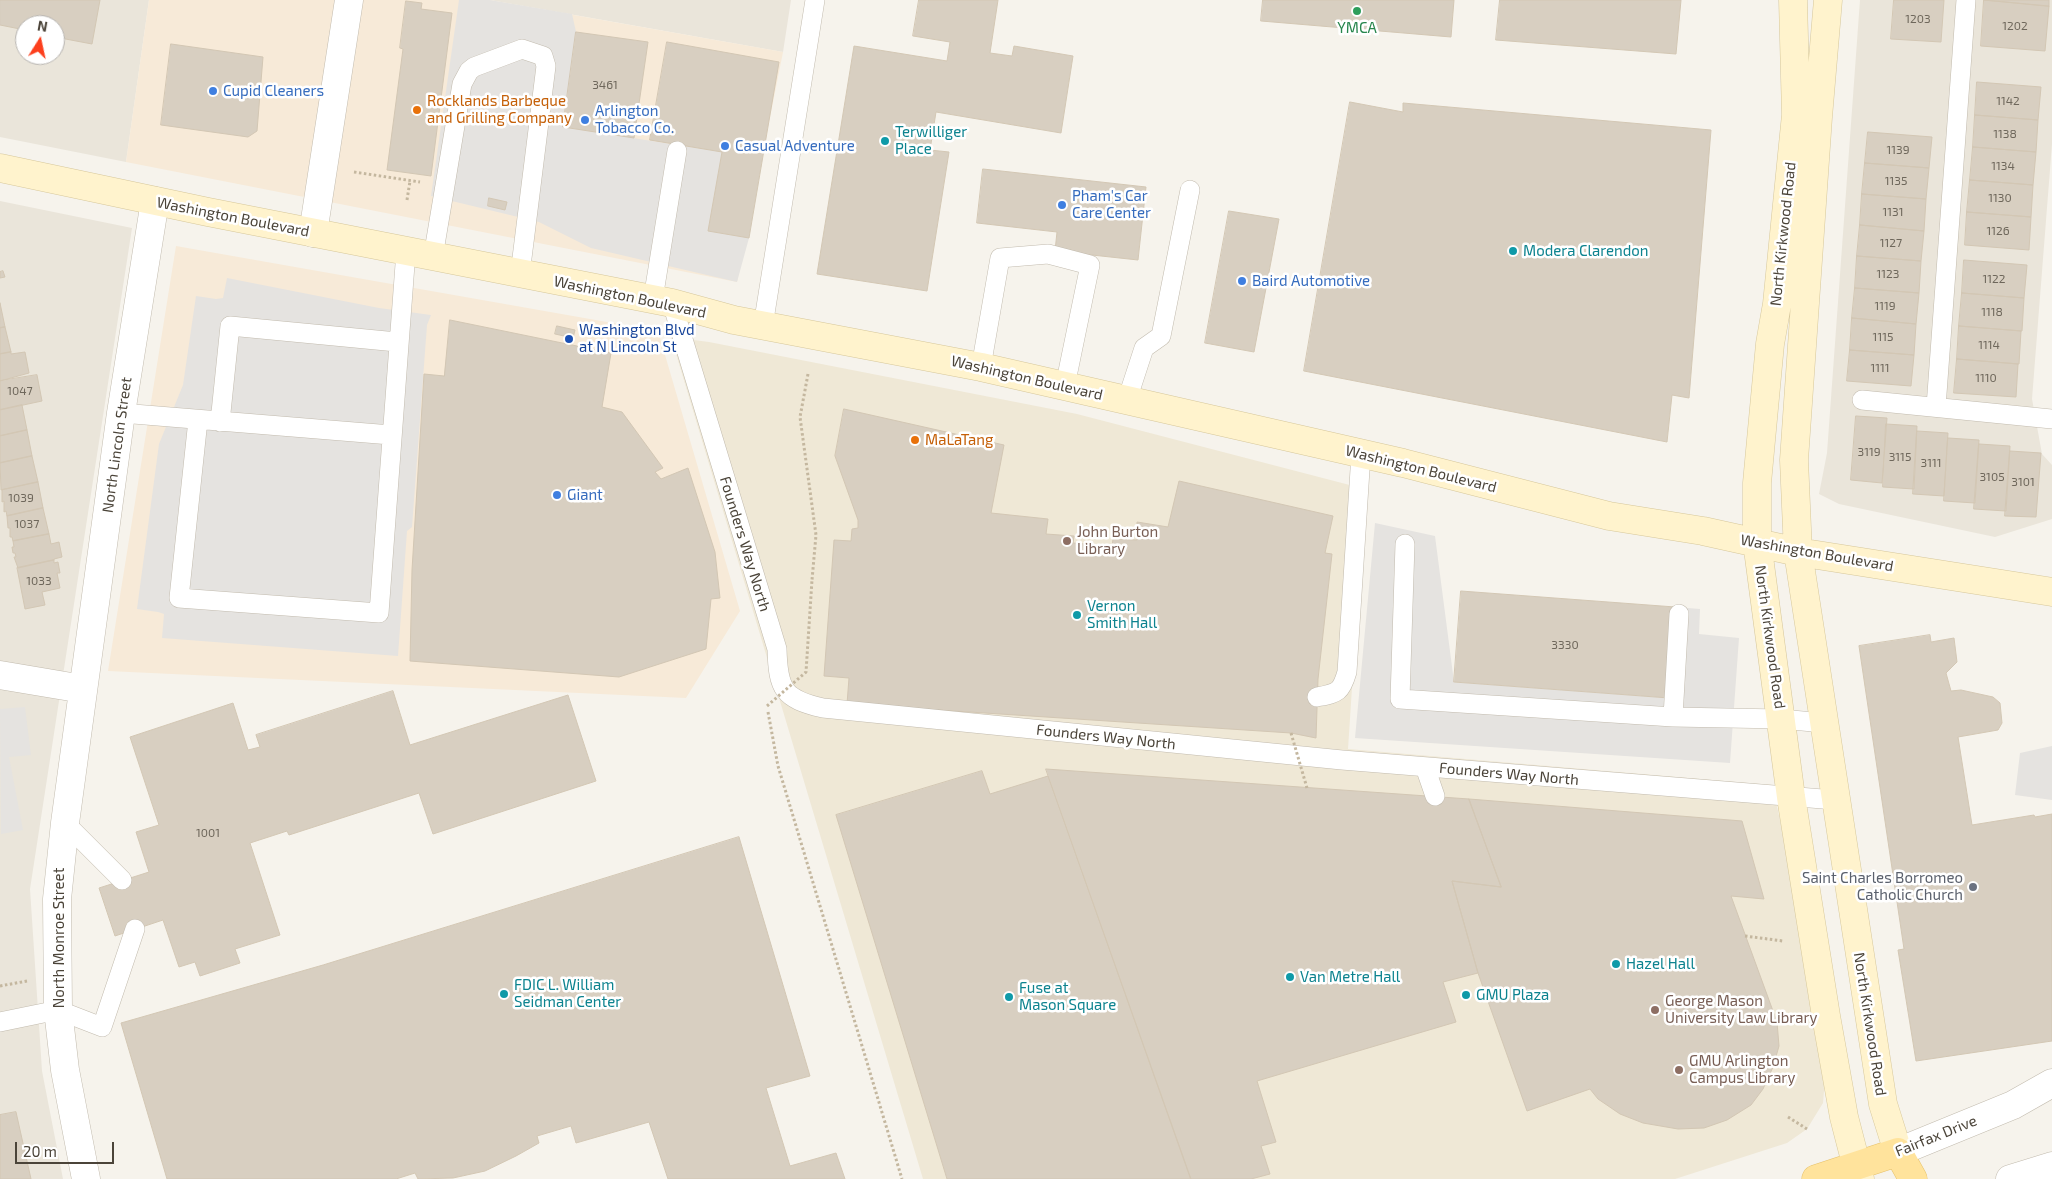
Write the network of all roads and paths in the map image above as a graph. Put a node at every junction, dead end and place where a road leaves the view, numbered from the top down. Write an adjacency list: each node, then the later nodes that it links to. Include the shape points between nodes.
1 (348, 0): 14 (street)
2 (815, 0): 19 (lane)
3 (1794, 0): 33 (main road, North Kirkwood Road, via 1796,116 1756,483)
4 (1828, 0): 35 (main road, North Kirkwood Road, via 1794,460)
5 (1966, 0): 26 (lane)
6 (677, 151): 18 (lane)
7 (0, 168): 13 (main road, Washington Boulevard)
8 (354, 172): 9 (path)
9 (410, 180): 10 (path); 12 (path)
10 (429, 184)
11 (1190, 190): 24 (lane, via 1161,336 1144,348)
12 (407, 200)
13 (155, 201): 14 (main road, Washington Boulevard); 27 (street, North Lincoln Street)
14 (314, 233): 15 (main road, Washington Boulevard)
15 (406, 251): 16 (main road, Washington Boulevard); 20 (lane)
16 (433, 256): 17 (main road, Washington Boulevard); 17 (lane, via 462,84 474,67 522,49 543,56 546,66)
17 (520, 274): 18 (main road, Washington Boulevard)
18 (663, 301): 19 (main road, Washington Boulevard); 45 (lane, Founders Way North, via 777,649 782,685 793,698 823,708)
19 (763, 326): 21 (main road, Washington Boulevard)
20 (397, 342): 30 (lane, via 230,326); 31 (lane)
21 (981, 367): 23 (main road, Washington Boulevard); 23 (lane, via 1000,258 1048,254 1090,265)
22 (808, 374): 64 (path, bridge, via 800,417 816,535 806,672 767,706 778,766)
23 (1065, 386): 24 (main road, Washington Boulevard)
24 (1127, 400): 32 (main road, Washington Boulevard)
25 (1862, 400): 26 (lane)
26 (1936, 407): 28 (lane)
27 (121, 413): 29 (lane); 39 (street, North Lincoln Street)
28 (2052, 419)
29 (198, 420): 30 (lane); 31 (lane, via 179,598 378,613)
30 (220, 422): 31 (lane)
31 (392, 435)
32 (1361, 454): 33 (main road, Washington Boulevard, via 1610,516); 40 (lane, via 1347,672 1343,687 1336,693)
33 (1757, 542): 35 (main road, Washington Boulevard); 42 (main road, North Kirkwood Road)
34 (1405, 544): 41 (lane, via 1400,698)
35 (1798, 552): 36 (main road, Washington Boulevard); 43 (main road, North Kirkwood Road)
36 (2052, 592)
37 (1679, 614): 41 (lane)
38 (0, 675): 39 (street)
39 (83, 689): 50 (street, North Monroe Street)
40 (1318, 697)
41 (1673, 717): 42 (lane)
42 (1781, 720): 43 (lane); 48 (main road, North Kirkwood Road)
43 (1824, 723): 49 (main road, North Kirkwood Road)
44 (1292, 733): 46 (path, bridge)
45 (1425, 767): 47 (lane); 48 (lane, Founders Way North)
46 (1307, 788)
47 (1435, 796)
48 (1791, 797): 49 (lane, Founders Way North); 62 (main road, North Kirkwood Road, via 1844,1118)
49 (1835, 800): 60 (main road, North Kirkwood Road, via 1883,1104)
50 (65, 823): 51 (lane); 55 (street, North Monroe Street, via 57,899)
51 (122, 880)
52 (135, 929): 55 (lane, via 102,1027)
53 (1745, 936): 54 (path)
54 (1789, 942)
55 (58, 1010): 56 (lane); 63 (street, North Monroe Street, via 65,1070)
56 (0, 1022)
57 (2052, 1083): 60 (street, Fairfax Drive, via 2013,1105)
58 (1788, 1117): 59 (path)
59 (1807, 1129)
60 (1898, 1152): 62 (main road, Fairfax Drive); 66 (main road)
61 (2052, 1166): 67 (street)
62 (1858, 1173): 65 (main road, Fairfax Drive)
63 (86, 1179)
64 (902, 1179)
65 (1816, 1179)
66 (1913, 1179)
67 (2010, 1179)

